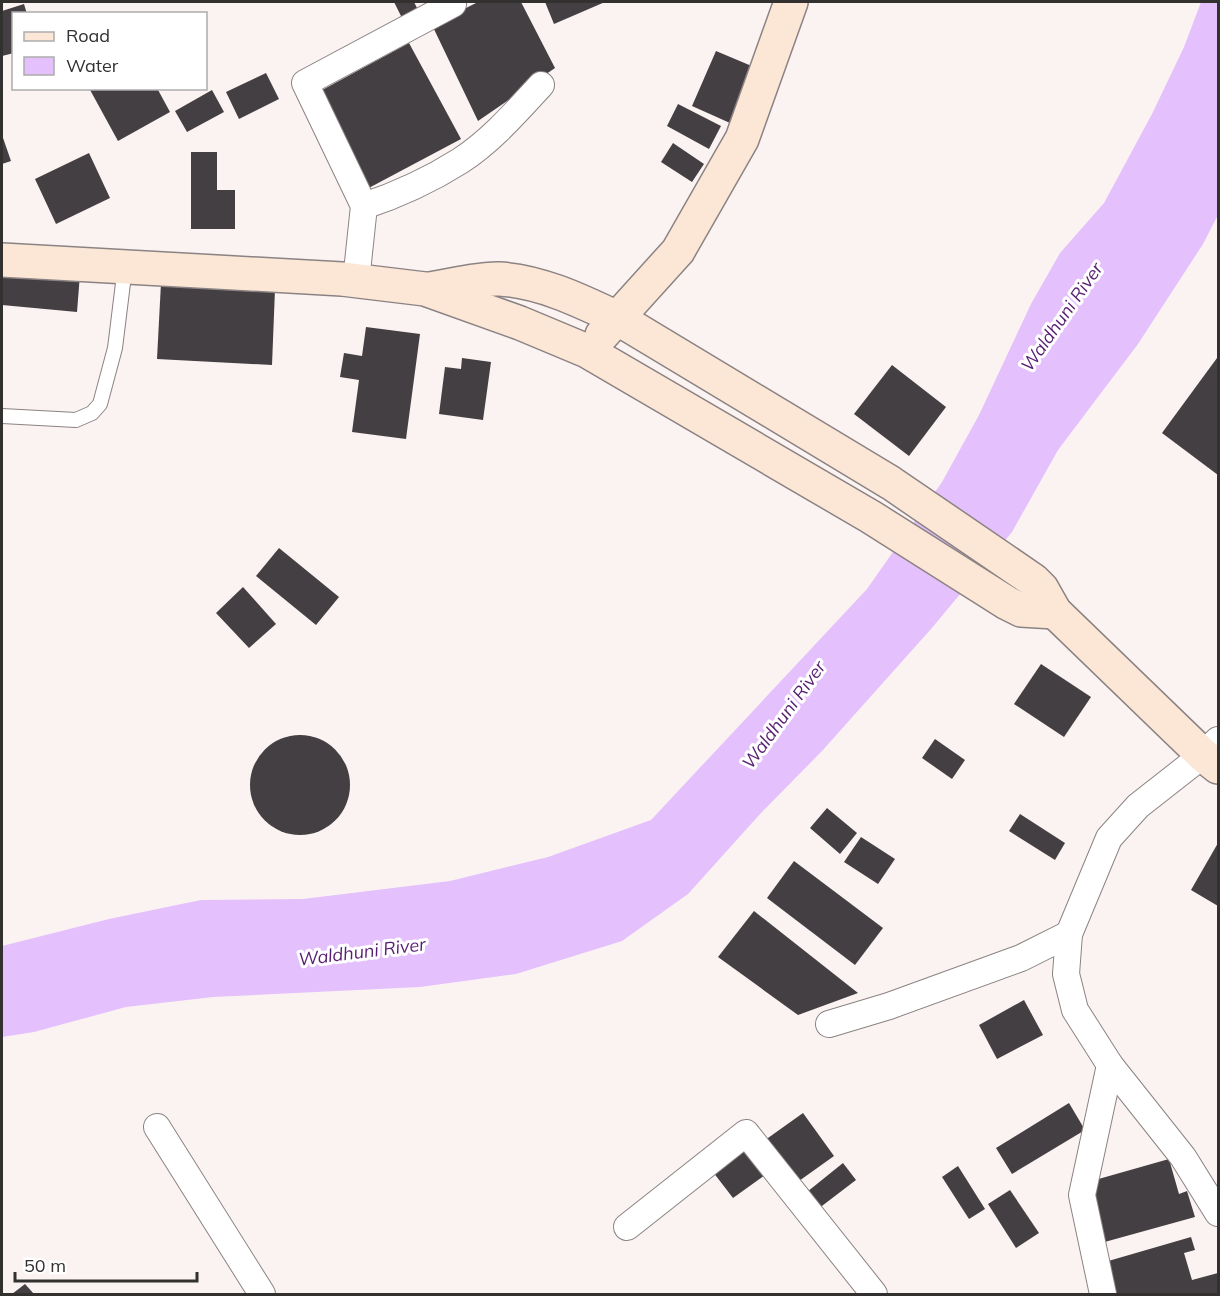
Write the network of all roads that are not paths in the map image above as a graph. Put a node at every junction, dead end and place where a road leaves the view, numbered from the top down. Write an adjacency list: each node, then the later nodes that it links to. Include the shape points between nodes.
1 (791, 2): 9 (main road, via 742,139 678,251)
2 (453, 4): 4 (street, via 305,83)
3 (541, 86): 4 (street, via 500,129 461,160 401,193)
4 (364, 206): 7 (street)
5 (2, 260): 6 (main road)
6 (125, 267): 7 (main road); 11 (lane, via 115,348 100,404 92,413 76,420)
7 (356, 281): 8 (main road)
8 (425, 289): 9 (main road, via 498,279 575,298); 10 (main road)
9 (617, 318): 10 (main road); 12 (main road, via 891,483 1022,571 1042,589)
10 (587, 351): 12 (main road, via 1007,603 1021,610)
11 (2, 416)
12 (1055, 612): 13 (main road)
13 (1213, 754): 14 (street, via 1138,806 1109,838)
14 (1069, 934): 15 (street, via 1021,958); 16 (street, via 1066,974 1075,1010)
15 (828, 1024)
16 (1110, 1065): 18 (street, via 1183,1157); 22 (street, via 1082,1195)
17 (157, 1127): 20 (street)
18 (1218, 1213)
19 (627, 1227): 21 (street, via 746,1133)
20 (262, 1294)
21 (874, 1294)
22 (1103, 1294)

